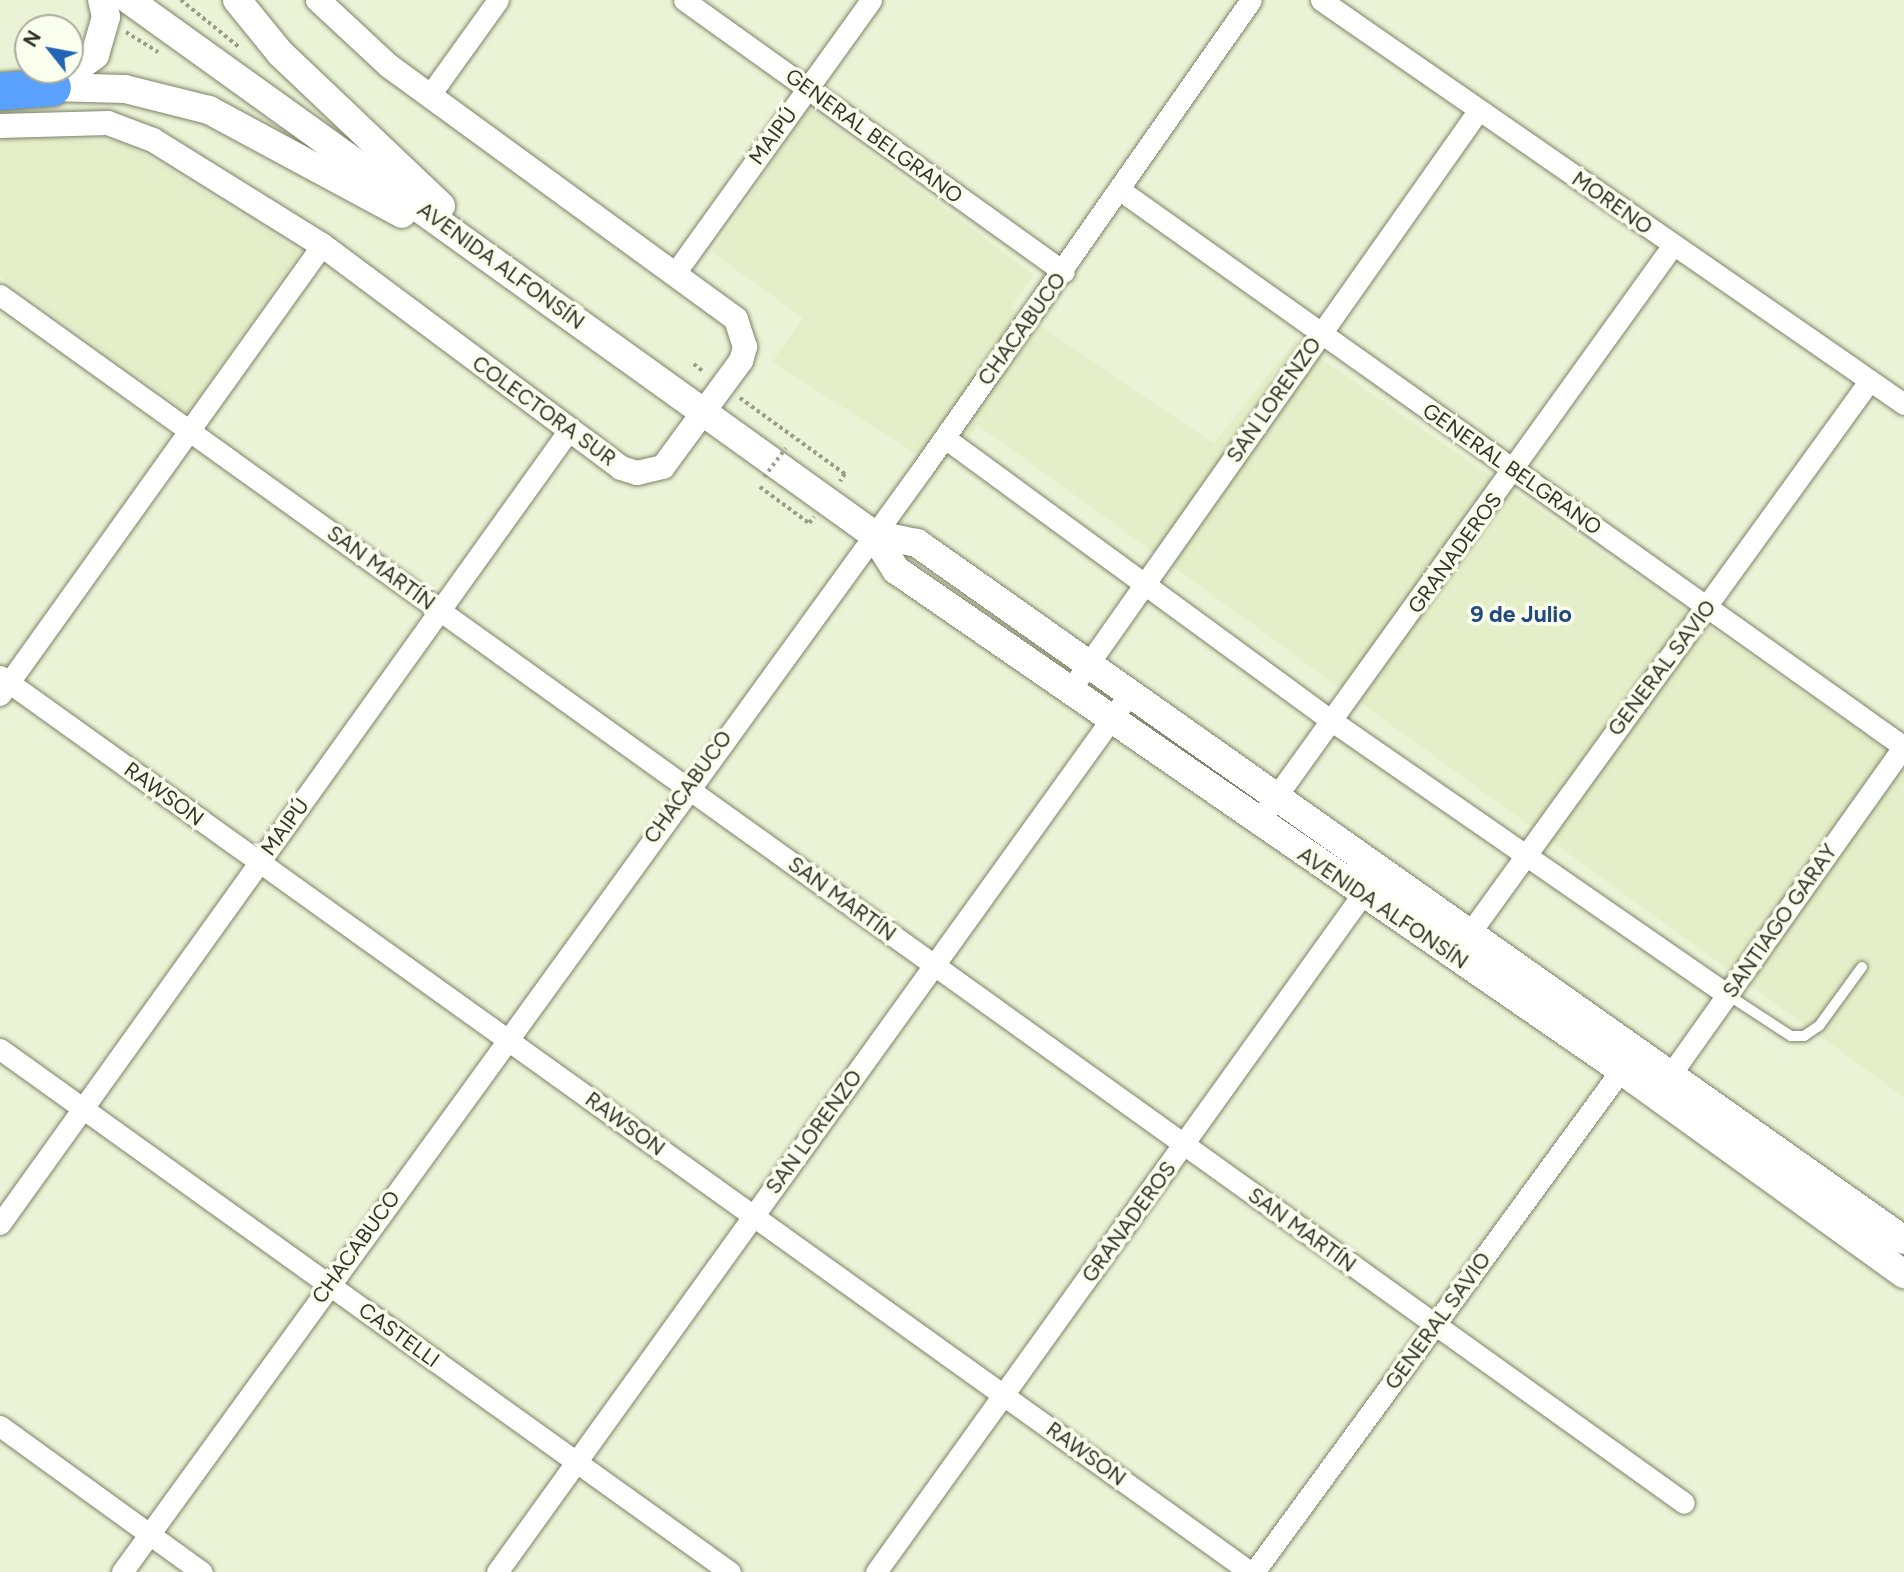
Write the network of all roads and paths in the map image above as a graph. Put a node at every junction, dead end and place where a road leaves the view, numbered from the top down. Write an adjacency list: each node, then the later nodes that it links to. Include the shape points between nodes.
1 (102, 0): 10 (main road, via 106,17 95,55)
2 (129, 0): 20 (main road, AVENIDA ALFONSÍN)
3 (237, 0): 20 (main road, via 280,53)
4 (318, 0): 13 (street, COLECTORA SUR)
5 (498, 0): 13 (street)
6 (684, 0): 11 (street, GENERAL BELGRANO)
7 (871, 0): 11 (street, MAIPÚ)
8 (1251, 0): 16 (street, CHACABUCO)
9 (1321, 0): 14 (street, MORENO)
10 (52, 87): 12 (highway); 20 (main road, via 125,89 209,110)
11 (808, 89): 19 (street, GENERAL BELGRANO); 21 (street, MAIPÚ)
12 (0, 91)
13 (429, 96): 21 (street, COLECTORA SUR)
14 (1478, 111): 18 (street, MORENO); 23 (street, SAN LORENZO)
15 (0, 126): 17 (street, COLECTORA SUR, via 77,122 129,129)
16 (1120, 190): 19 (street, CHACABUCO); 23 (street, GENERAL BELGRANO)
17 (322, 245): 29 (street); 30 (street, COLECTORA SUR)
18 (1673, 245): 25 (street, MORENO); 33 (street, GRANADEROS)
19 (1064, 272): 31 (street, CHACABUCO)
20 (511, 273): 28 (main road, AVENIDA ALFONSÍN)
21 (676, 273): 26 (street, COLECTORA SUR, via 736,319 743,332 741,361)
22 (0, 295): 29 (street, SAN MARTÍN)
23 (1321, 333): 33 (street, GENERAL BELGRANO); 37 (street, SAN LORENZO)
24 (694, 364): 26 (path)
25 (1870, 380): 27 (street, MORENO); 38 (street, GENERAL SAVIO)
26 (723, 386): 28 (street, COLECTORA SUR); 34 (path, via 845,474 839,483)
27 (1904, 404)
28 (705, 412): 30 (street, COLECTORA SUR, via 663,467 650,473 621,467); 36 (main road, AVENIDA ALFONSÍN)
29 (189, 430): 39 (street, SAN MARTÍN); 41 (street)
30 (569, 430): 39 (street, MAIPÚ)
31 (944, 438): 36 (street, CHACABUCO); 37 (street)
32 (798, 453): 35 (path, bridge, via 786,448)
33 (1515, 471): 38 (street, GENERAL BELGRANO); 45 (street, GRANADEROS)
34 (829, 475)
35 (764, 477)
36 (873, 534): 40 (main road, AVENIDA ALFONSÍN, via 917,543); 42 (main road, AVENIDA ALFONSÍN, via 896,570); 47 (street, CHACABUCO)
37 (1146, 581): 40 (street, SAN LORENZO); 45 (street)
38 (1708, 608): 46 (street, GENERAL BELGRANO); 50 (street, GENERAL SAVIO)
39 (440, 611): 47 (street, SAN MARTÍN); 51 (street, MAIPÚ)
40 (1088, 663): 42 (street, SAN LORENZO); 43 (main road, AVENIDA ALFONSÍN)
41 (3, 685): 51 (street, RAWSON)
42 (1070, 690): 44 (main road, AVENIDA ALFONSÍN)
43 (1130, 693): 44 (street, SAN LORENZO); 48 (main road, AVENIDA ALFONSÍN)
44 (1111, 720): 49 (main road, AVENIDA ALFONSÍN); 56 (street, SAN LORENZO)
45 (1332, 721): 48 (street, GRANADEROS); 50 (street)
46 (1904, 747): 58 (street, SANTIAGO GARAY)
47 (687, 788): 56 (street, SAN MARTÍN); 59 (street, CHACABUCO)
48 (1276, 797): 49 (street, GRANADEROS); 52 (main road, AVENIDA ALFONSÍN)
49 (1258, 823): 53 (main road, AVENIDA ALFONSÍN)
50 (1526, 851): 54 (street, GENERAL SAVIO); 58 (street)
51 (260, 862): 59 (street, RAWSON); 63 (street, MAIPÚ)
52 (1379, 870): 53 (street, GRANADEROS); 54 (main road, AVENIDA ALFONSÍN)
53 (1362, 897): 55 (main road, AVENIDA ALFONSÍN); 64 (street, GRANADEROS)
54 (1470, 932): 55 (street, GENERAL SAVIO); 62 (main road, AVENIDA ALFONSÍN)
55 (1454, 956): 61 (main road, AVENIDA ALFONSÍN)
56 (934, 965): 64 (street, SAN MARTÍN); 65 (street, SAN LORENZO)
57 (1862, 967): 58 (lane, via 1819,1026 1804,1036 1791,1036)
58 (1727, 995): 62 (street, SANTIAGO GARAY)
59 (506, 1039): 65 (street, RAWSON); 69 (street, CHACABUCO)
60 (0, 1049): 63 (street, CASTELLI)
61 (1621, 1070): 62 (main road, AVENIDA ALFONSÍN); 70 (street, GENERAL SAVIO)
62 (1664, 1085): 67 (main road, AVENIDA ALFONSÍN); 68 (main road, AVENIDA ALFONSÍN)
63 (83, 1108): 66 (street, MAIPÚ); 69 (street, CASTELLI)
64 (1184, 1145): 70 (street, SAN MARTÍN); 71 (street, GRANADEROS)
65 (753, 1216): 71 (street, RAWSON); 73 (street, SAN LORENZO)
66 (0, 1224)
67 (1904, 1240)
68 (1904, 1274)
69 (329, 1285): 73 (street, CASTELLI); 75 (street, CHACABUCO)
70 (1435, 1325): 74 (street, SAN MARTÍN); 81 (street, GENERAL SAVIO)
71 (1004, 1395): 80 (street, GRANADEROS); 81 (street, RAWSON)
72 (0, 1426): 75 (street)
73 (576, 1462): 78 (street, SAN LORENZO); 79 (street, CASTELLI)
74 (1684, 1503)
75 (149, 1534): 76 (street, CHACABUCO); 77 (street)
76 (122, 1572)
77 (202, 1572)
78 (497, 1572)
79 (730, 1572)
80 (876, 1572)
81 (1252, 1572)

